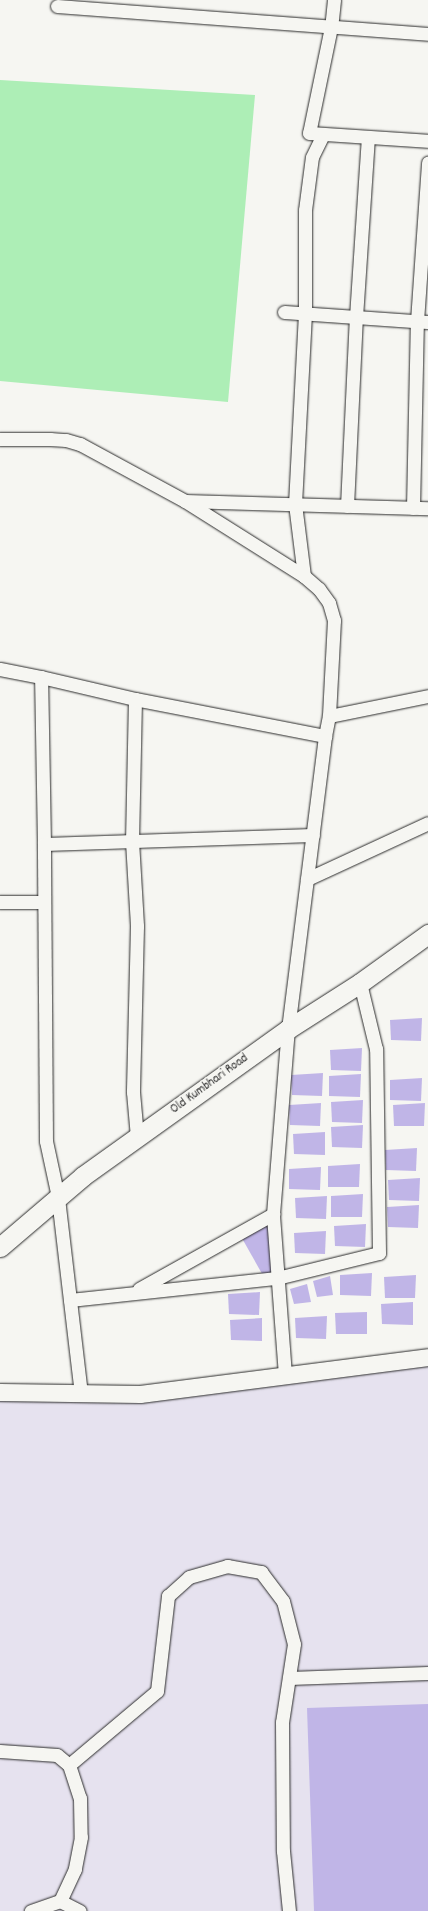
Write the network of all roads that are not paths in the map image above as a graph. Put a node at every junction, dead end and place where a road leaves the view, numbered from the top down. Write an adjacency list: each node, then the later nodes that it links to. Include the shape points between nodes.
1 (334, 0): 3 (street)
2 (57, 6): 3 (street)
3 (331, 27): 4 (street); 5 (street, via 309,133)
4 (428, 34)
5 (323, 134): 6 (street); 10 (street, via 312,157 305,210)
6 (368, 137): 7 (street); 11 (street)
7 (428, 141)
8 (428, 162): 12 (street)
9 (284, 312): 10 (street)
10 (305, 314): 11 (street); 15 (street)
11 (356, 317): 12 (street); 16 (street)
12 (422, 322): 17 (street)
13 (0, 440): 14 (street, via 50,439 80,444)
14 (185, 501): 15 (street); 19 (street)
15 (295, 504): 16 (street); 19 (street)
16 (347, 506): 17 (street)
17 (413, 508): 18 (street)
18 (428, 508)
19 (304, 576): 24 (street, via 319,589 329,603 334,620)
20 (0, 669): 21 (street)
21 (41, 677): 23 (street); 29 (street)
22 (428, 696): 24 (street)
23 (135, 699): 25 (street); 28 (street)
24 (329, 716): 25 (street)
25 (325, 736): 27 (street)
26 (428, 823): 30 (street)
27 (313, 835): 28 (street); 30 (street)
28 (132, 841): 29 (street); 36 (street, via 137,926 133,1092)
29 (44, 844): 32 (street)
30 (307, 879): 35 (street)
31 (0, 902): 32 (street)
32 (44, 902): 37 (street, via 46,1141)
33 (428, 934): 34 (main road, Old Kumbhari Road)
34 (360, 983): 35 (main road, Old Kumbhari Road); 40 (street, via 376,1049 379,1253)
35 (288, 1029): 36 (main road, Old Kumbhari Road); 38 (street)
36 (137, 1137): 37 (main road, Old Kumbhari Road)
37 (58, 1197): 39 (main road, Old Kumbhari Road); 42 (street)
38 (273, 1214): 40 (street); 41 (street)
39 (0, 1247)
40 (277, 1278): 41 (street); 44 (street)
41 (134, 1292): 42 (street)
42 (70, 1300): 46 (street)
43 (428, 1357): 44 (street)
44 (285, 1376): 46 (street, via 140,1394)
45 (0, 1392): 46 (street)
46 (81, 1394)
47 (428, 1673): 48 (street)
48 (289, 1678): 50 (street, via 294,1644 283,1601 261,1572 227,1566 189,1577 168,1596 157,1691); 54 (street, via 282,1722 283,1852)
49 (0, 1751): 50 (street, via 57,1755)
50 (69, 1765): 51 (street, via 80,1798 81,1837 75,1869)
51 (60, 1901): 52 (street); 53 (street)
52 (31, 1911)
53 (80, 1911)
54 (289, 1911)

